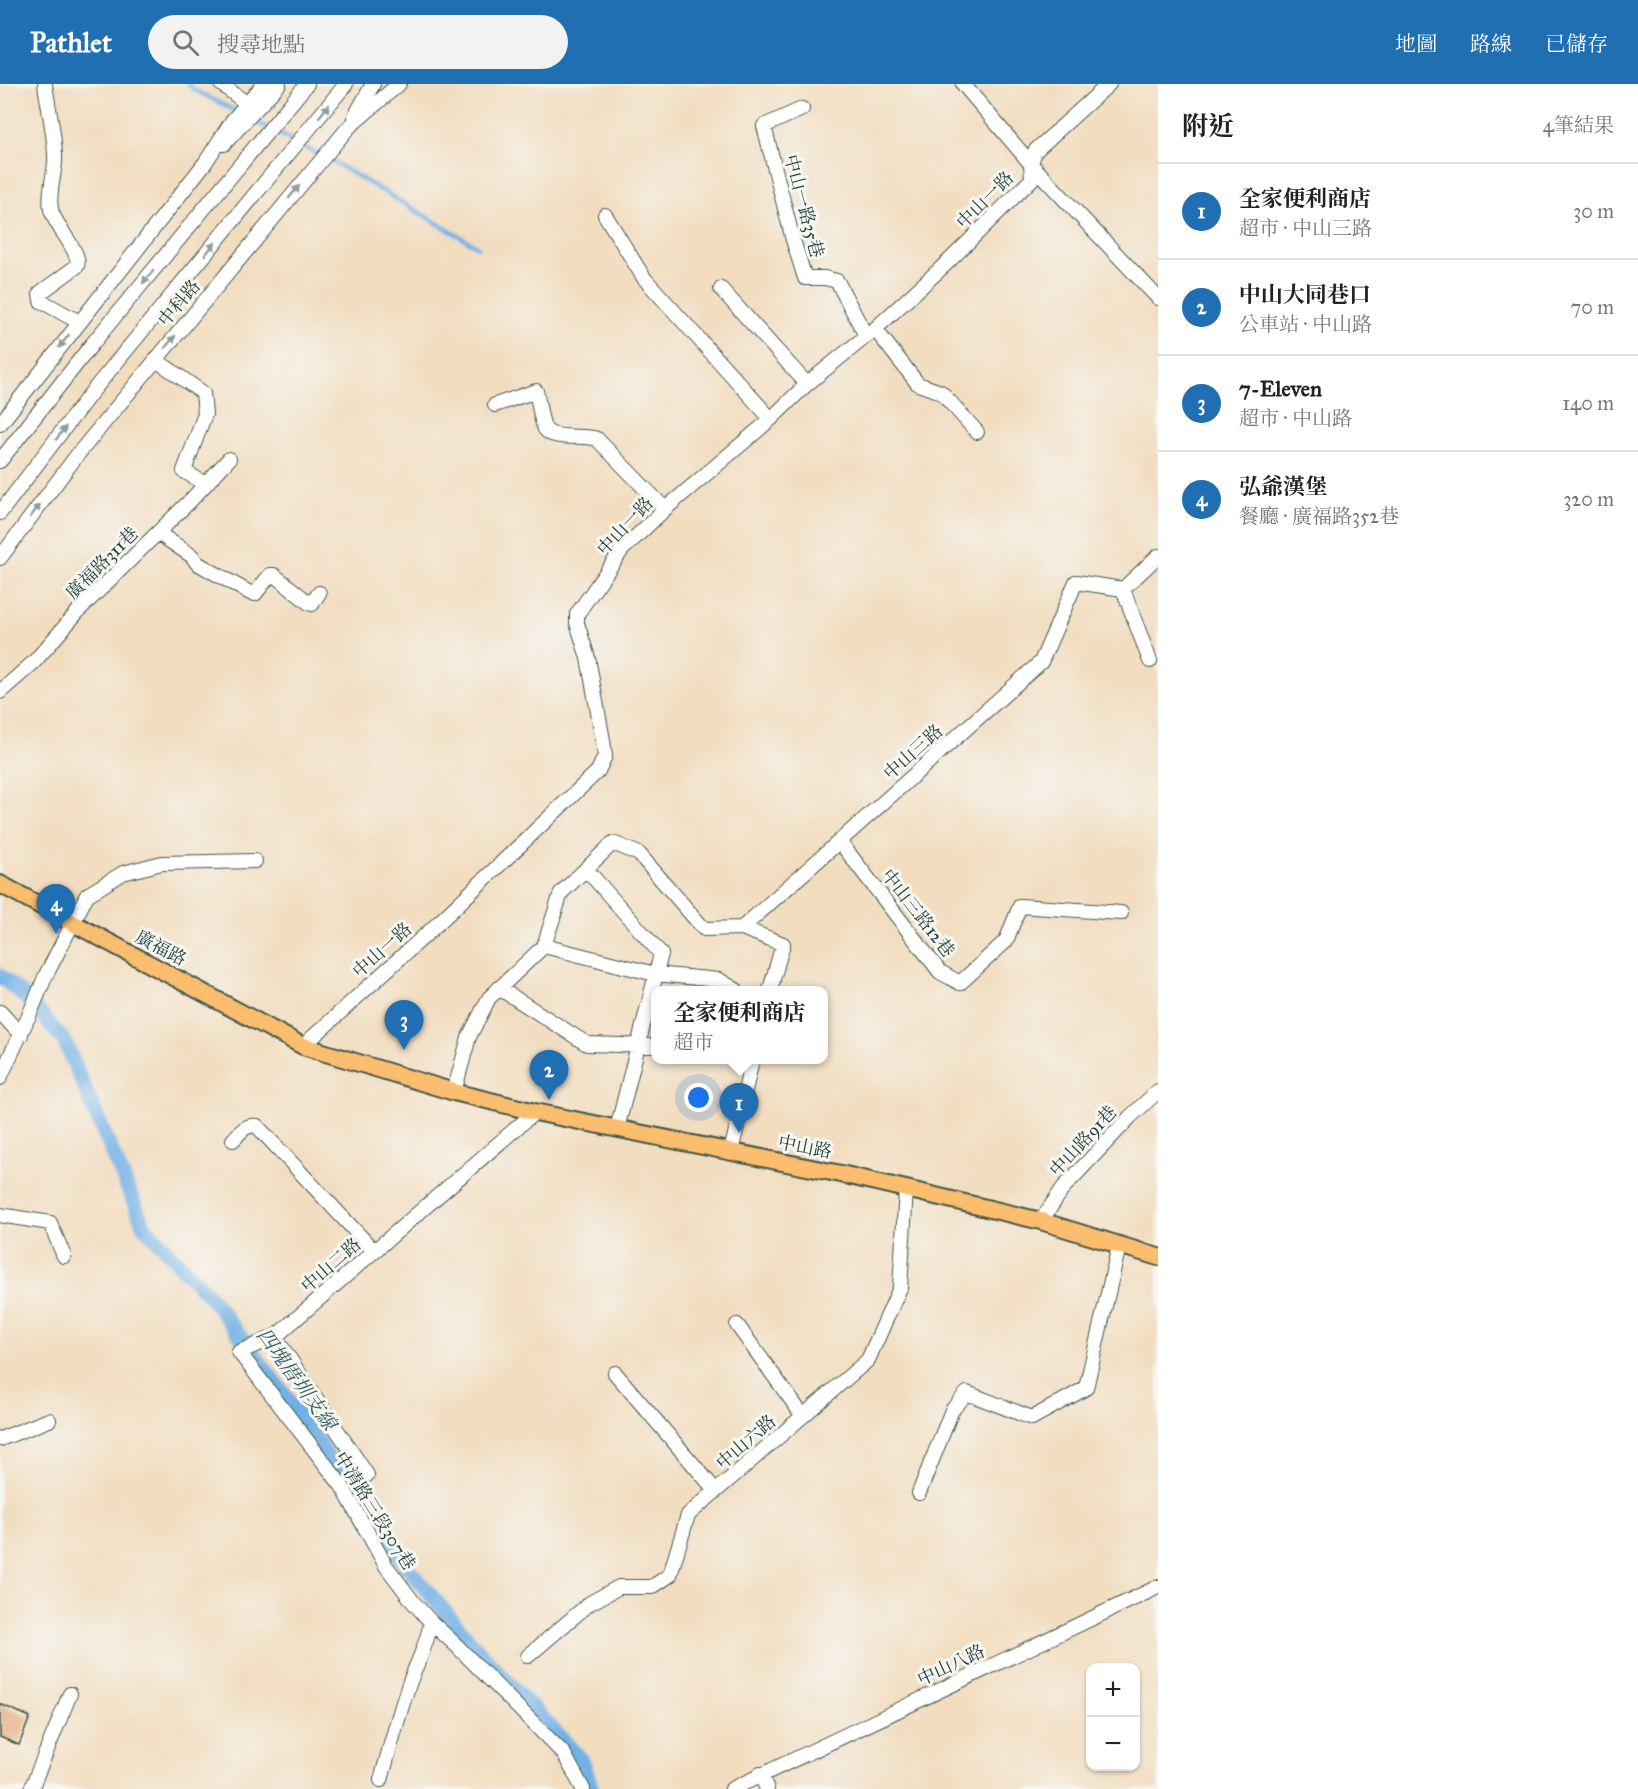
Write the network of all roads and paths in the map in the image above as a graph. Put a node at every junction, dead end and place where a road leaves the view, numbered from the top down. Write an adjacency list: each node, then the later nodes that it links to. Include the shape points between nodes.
1 (45, 84): 21 (street, via 55,161 51,209 79,262 40,296 41,301)
2 (221, 84): 12 (street)
3 (264, 84): 12 (street)
4 (279, 84): 16 (street)
5 (307, 84): 30 (street, one-way to 30)
6 (346, 84): 33 (street, 中科路, one-way to 6, via 91,393)
7 (373, 84): 15 (street)
8 (385, 84): 13 (street)
9 (399, 84): 13 (street, 中科路)
10 (963, 84): 17 (street)
11 (1109, 84): 17 (street, 中山一路, via 1035,151)
12 (244, 106): 16 (street)
13 (371, 107): 15 (street, 中科路)
14 (802, 109): 22 (street, 中山一路35巷, via 764,126 793,240 805,278 837,281)
15 (348, 128): 23 (street, 中科路, one-way to 15)
16 (205, 163): 21 (street)
17 (1031, 164): 20 (street); 22 (street, 中山一路, via 1032,179)
18 (604, 215): 26 (street, via 644,278)
19 (721, 289): 24 (street)
20 (1158, 298)
21 (79, 322): 27 (street, one-way to 27)
22 (870, 333): 24 (street, 中山一路); 28 (street, via 918,384 941,392)
23 (156, 360): 31 (street, via 203,393 205,414 184,471); 36 (street, 中科路, one-way to 23, via 78,454)
24 (807, 384): 26 (street, 中山一路)
25 (495, 405): 32 (street, via 536,391 545,429 558,436 597,439)
26 (771, 419): 32 (street, 中山一路)
27 (0, 424)
28 (977, 432)
29 (229, 459): 31 (street, 廣福路311巷)
30 (0, 461)
31 (205, 484): 34 (street, 廣福路311巷)
32 (665, 509): 57 (street, 中山一路, via 622,550 578,614 603,740 605,756 598,771)
33 (0, 513)
34 (158, 533): 38 (street, via 250,593 255,594 270,575 309,603); 40 (street, 廣福路311巷)
35 (1158, 556): 37 (street)
36 (0, 558)
37 (1123, 588): 39 (street); 41 (street, 中山三路, via 1076,582 1041,662)
38 (319, 593)
39 (1150, 661)
40 (0, 692)
41 (840, 842): 45 (street, 中山三路12巷, via 940,972 960,983 1006,940 1020,906); 47 (street, 中山三路)
42 (255, 861): 46 (street, via 162,863 123,873 87,896)
43 (586, 869): 47 (street, via 613,843 639,854 704,929); 48 (street, via 561,893); 49 (street, via 661,954)
44 (0, 885): 46 (main road, 廣福路)
45 (1121, 913)
46 (72, 924): 56 (street); 57 (main road, 廣福路)
47 (742, 928): 52 (street, via 783,944)
48 (544, 946): 49 (street); 53 (street)
49 (655, 974): 50 (street); 51 (street, via 719,980)
50 (652, 986)
51 (729, 986)
52 (771, 986)
53 (499, 988): 59 (street, via 587,1044); 63 (street, via 489,998 469,1037)
54 (651, 989): 59 (street)
55 (0, 1012): 56 (street)
56 (25, 1025): 61 (street)
57 (303, 1046): 63 (main road, 中山路)
58 (651, 1046): 59 (street)
59 (636, 1047): 65 (street)
60 (751, 1064): 67 (street)
61 (0, 1078)
62 (1158, 1091): 70 (street, 中山路91巷, via 1064,1187)
63 (454, 1092): 64 (main road, 中山路)
64 (535, 1112): 65 (main road, 中山路); 72 (street, 中山二路)
65 (617, 1129): 67 (main road, 中山路)
66 (233, 1140): 72 (street, via 250,1125 257,1126)
67 (731, 1152): 68 (main road, 中山路)
68 (906, 1189): 70 (main road, 中山路); 79 (street, 中山六路, via 900,1288 868,1360)
69 (0, 1215): 73 (street, via 50,1223)
70 (1041, 1221): 71 (main road, 中山路)
71 (1119, 1246): 74 (main road, 中山路); 84 (street, via 1086,1388 1032,1418 967,1393 952,1410)
72 (374, 1251): 76 (street, 中山二路)
73 (64, 1256)
74 (1158, 1257)
75 (738, 1325): 79 (street)
76 (275, 1337): 77 (street, 中山二路); 82 (street)
77 (239, 1352): 86 (street, 中清路三段307巷, via 342,1485 386,1566)
78 (615, 1373): 83 (street)
79 (803, 1416): 83 (street, 中山六路)
80 (49, 1420): 81 (street)
81 (0, 1439)
82 (367, 1474)
83 (716, 1491): 87 (street, 中山六路, via 688,1515 670,1575 652,1587 619,1587 590,1603)
84 (919, 1493)
85 (1158, 1587): 89 (street, 中山八路)
86 (431, 1622): 90 (street, via 400,1709); 92 (street, 中清路三段307巷, via 564,1754)
87 (528, 1656)
88 (70, 1694): 91 (street)
89 (760, 1774): 93 (street, 中山八路); 94 (street)
90 (381, 1780)
91 (31, 1789)
92 (583, 1789)
93 (732, 1789)
94 (767, 1789)

